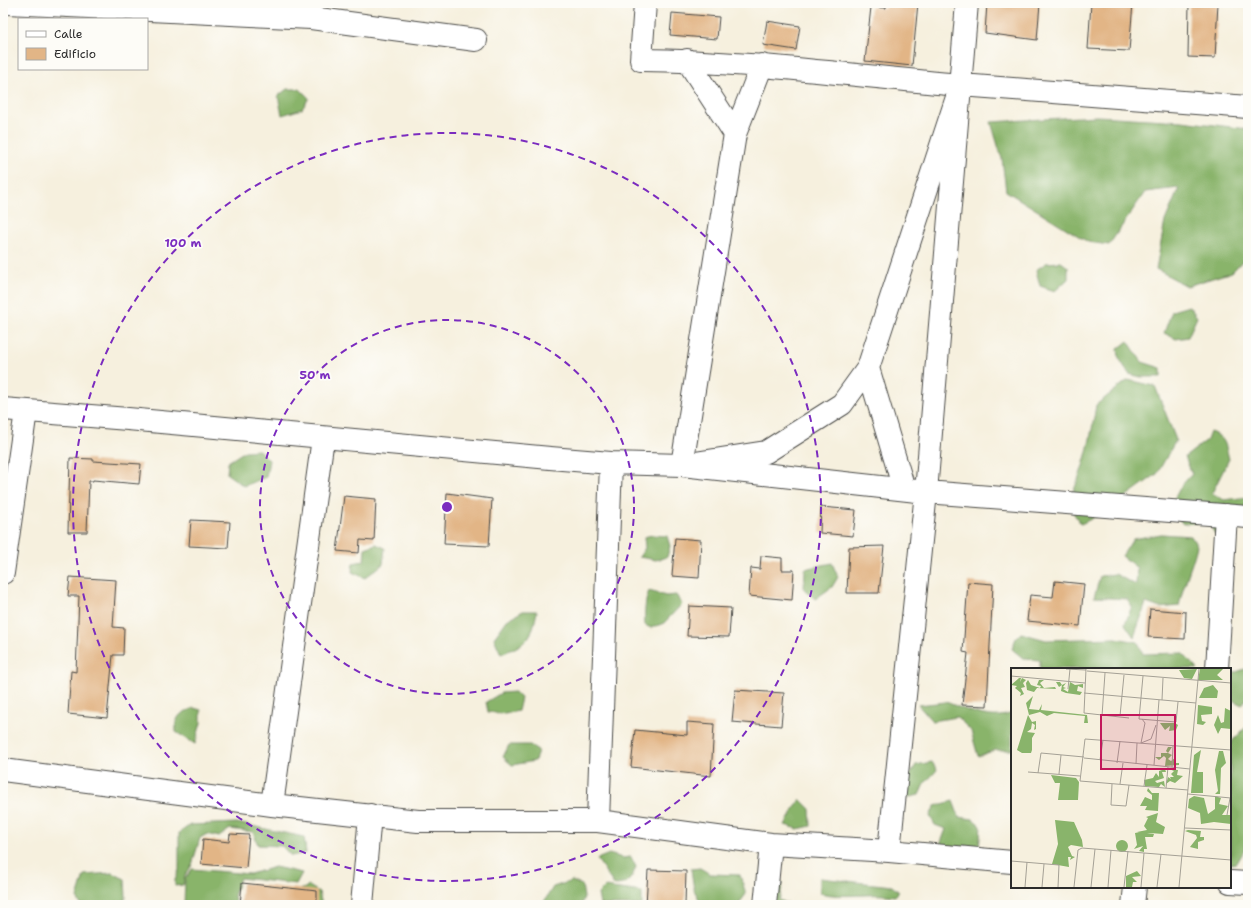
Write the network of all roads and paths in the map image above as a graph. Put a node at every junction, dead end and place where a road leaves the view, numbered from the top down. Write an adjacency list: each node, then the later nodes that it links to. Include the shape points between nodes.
1 (7, 3): 4 (street)
2 (645, 3): 6 (street, via 641,60)
3 (967, 3): 8 (street)
4 (312, 11): 5 (street)
5 (476, 40)
6 (687, 60): 7 (street); 10 (street)
7 (762, 65): 8 (street); 10 (street)
8 (961, 85): 9 (street); 11 (street); 18 (street)
9 (1248, 107)
10 (735, 134): 16 (street)
11 (868, 368): 16 (street, via 842,404 766,452); 17 (street)
12 (3, 409): 13 (street)
13 (26, 412): 14 (street, via 128,418); 21 (street)
14 (323, 438): 15 (street); 24 (street)
15 (611, 463): 16 (street); 26 (street)
16 (682, 465): 17 (street)
17 (904, 489): 18 (street)
18 (926, 492): 19 (street); 28 (street)
19 (1226, 515): 20 (street); 22 (street)
20 (1248, 517)
21 (3, 573)
22 (1217, 668)
23 (3, 770): 24 (street)
24 (272, 805): 25 (street)
25 (370, 815): 26 (street, via 418,821); 33 (street)
26 (598, 821): 27 (street)
27 (772, 844): 28 (street); 34 (street)
28 (889, 851): 29 (street)
29 (1011, 862)
30 (1231, 882): 31 (street)
31 (1248, 883)
32 (1135, 888): 35 (street)
33 (362, 905)
34 (765, 905)
35 (1133, 905)

